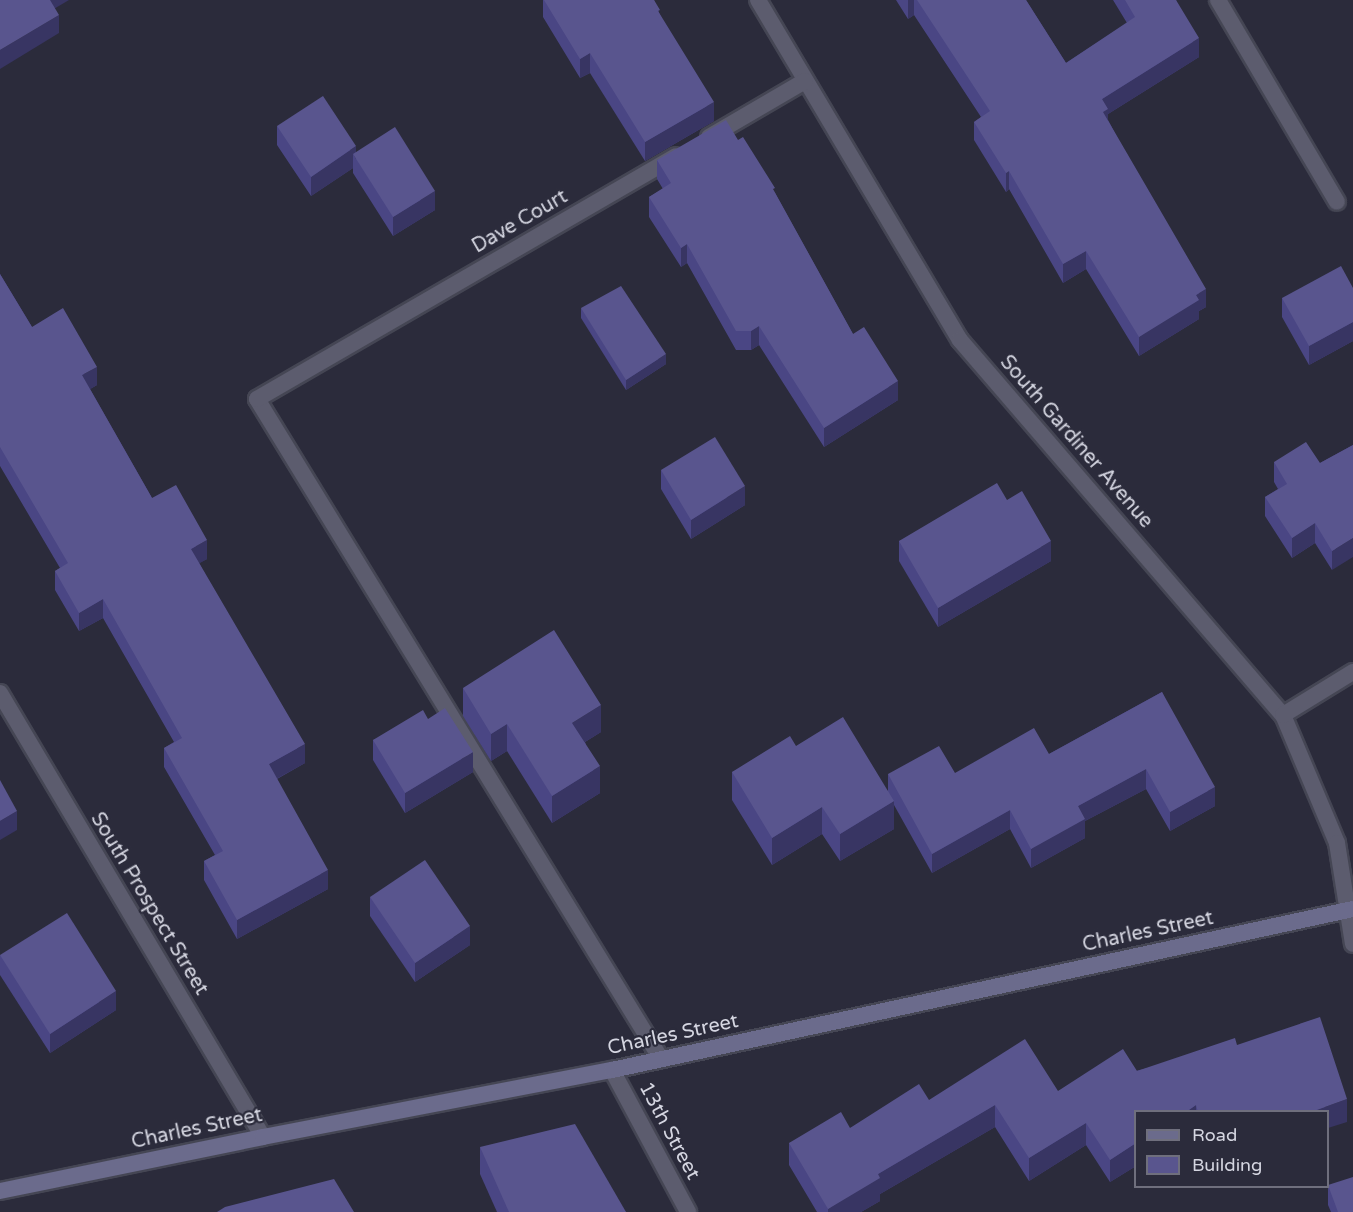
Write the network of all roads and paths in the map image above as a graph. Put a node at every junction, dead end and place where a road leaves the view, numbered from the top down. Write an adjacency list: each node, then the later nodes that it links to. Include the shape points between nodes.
1 (758, 0): 3 (street, South Gardiner Avenue)
2 (1218, 0): 4 (street)
3 (805, 81): 7 (street, South Gardiner Avenue, via 960,340); 10 (street, Dave Court, via 257,399)
4 (1337, 202)
5 (1353, 672): 7 (street)
6 (0, 693): 12 (street, South Prospect Street)
7 (1283, 715): 8 (street, South Gardiner Avenue, via 1337,843)
8 (1351, 909): 9 (street, South Gardiner Avenue); 10 (main road, Charles Street)
9 (1353, 944)
10 (661, 1059): 11 (main road, Charles Street)
11 (612, 1070): 12 (main road, Charles Street); 14 (street, 13th Street)
12 (263, 1137): 13 (main road, Charles Street)
13 (0, 1191)
14 (688, 1212)

